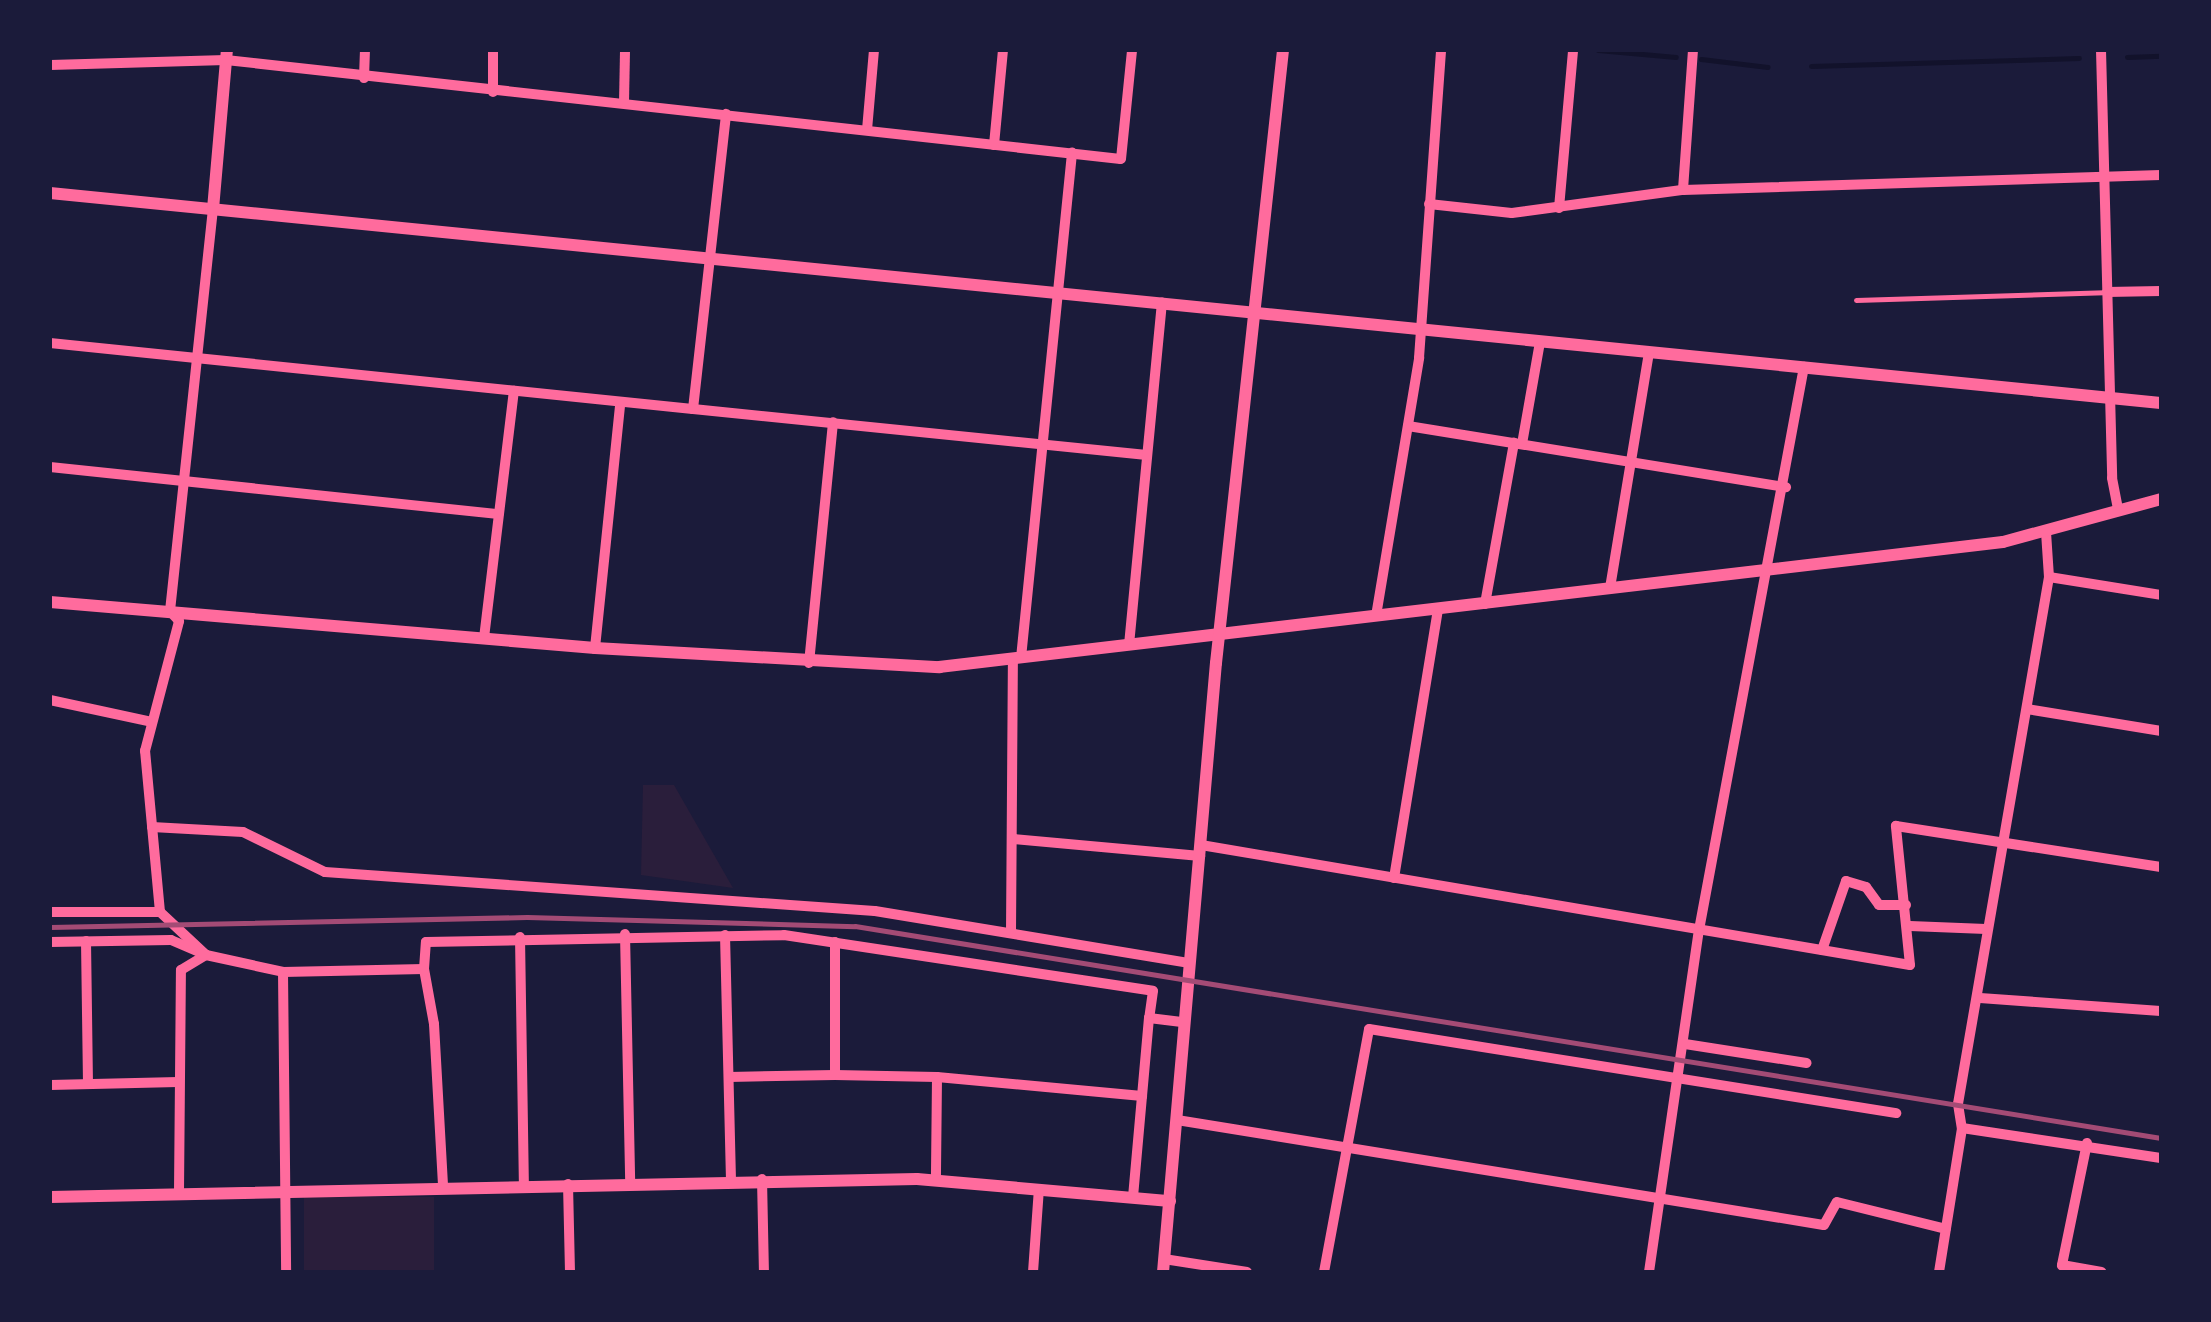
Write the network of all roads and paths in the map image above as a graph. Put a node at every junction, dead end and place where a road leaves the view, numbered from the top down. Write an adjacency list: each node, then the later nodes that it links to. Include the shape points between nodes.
1 (365, 50): 14 (street)
2 (494, 50): 15 (street)
3 (624, 50): 16 (street)
4 (874, 50): 18 (street)
5 (1003, 50): 19 (street)
6 (1132, 50): 20 (street, via 1121,159)
7 (1283, 50): 34 (street)
8 (1441, 50): 25 (street)
9 (1573, 50): 27 (street)
10 (1693, 50): 23 (street)
11 (2101, 50): 22 (street)
12 (226, 55): 13 (street); 14 (street); 26 (street)
13 (50, 65)
14 (364, 78): 15 (street)
15 (493, 92): 16 (street)
16 (624, 102): 17 (street)
17 (726, 114): 18 (street); 28 (street)
18 (867, 130): 19 (street)
19 (994, 144): 20 (street)
20 (1072, 153): 30 (street)
21 (2161, 175): 22 (street)
22 (2103, 176): 23 (street); 31 (street)
23 (1683, 190): 27 (street)
24 (50, 193): 26 (street)
25 (1429, 204): 27 (street, via 1512,214); 35 (street)
26 (213, 208): 28 (street); 39 (street)
27 (1560, 208)
28 (708, 258): 30 (street); 45 (street)
29 (2161, 291): 31 (street)
30 (1056, 292): 33 (street); 49 (street)
31 (2107, 292): 32 (lane); 42 (street)
32 (1856, 300)
33 (1162, 303): 34 (street); 50 (street)
34 (1256, 312): 35 (street); 68 (street)
35 (1420, 329): 36 (street); 47 (street)
36 (1540, 342): 38 (street); 48 (street)
37 (50, 343): 39 (street)
38 (1650, 352): 40 (street); 51 (street)
39 (195, 356): 41 (street); 53 (street)
40 (1804, 367): 42 (street); 54 (street)
41 (514, 391): 44 (street); 57 (street)
42 (2111, 399): 43 (street); 56 (street)
43 (2161, 403)
44 (620, 404): 45 (street); 71 (street)
45 (692, 409): 46 (street)
46 (832, 422): 49 (street); 73 (street)
47 (1408, 426): 48 (street); 67 (street)
48 (1518, 443): 51 (street); 64 (street)
49 (1041, 447): 50 (street); 72 (street)
50 (1148, 455): 70 (street)
51 (1632, 462): 54 (street); 61 (street)
52 (50, 466): 53 (street)
53 (182, 481): 57 (street); 66 (street)
54 (1786, 487): 59 (street)
55 (2161, 499): 56 (street)
56 (2118, 508): 58 (street)
57 (499, 514): 69 (street)
58 (2046, 532): 59 (street); 60 (street)
59 (1771, 570): 61 (street); 89 (street)
60 (2049, 576): 62 (street); 75 (street)
61 (1610, 588): 64 (street)
62 (2161, 596)
63 (50, 602): 66 (street)
64 (1485, 604): 65 (street)
65 (1438, 609): 67 (street); 83 (street)
66 (170, 611): 69 (street); 76 (street, via 179,622)
67 (1376, 616): 68 (street)
68 (1219, 634): 70 (street); 81 (street)
69 (484, 638): 71 (street)
70 (1129, 645): 72 (street)
71 (595, 648): 73 (street)
72 (1017, 658): 73 (street, via 939,667); 79 (street)
73 (809, 663)
74 (50, 700): 76 (street)
75 (2027, 709): 77 (street); 80 (street)
76 (152, 722): 78 (street, via 145,750)
77 (2161, 731)
78 (152, 827): 86 (street); 90 (street, via 243,832 325,872 874,911)
79 (1014, 839): 81 (street); 90 (street)
80 (2006, 840): 82 (street); 84 (street, via 1896,826); 88 (street)
81 (1200, 851): 83 (street); 99 (street)
82 (2161, 868)
83 (1394, 878): 89 (street)
84 (1906, 905): 87 (street); 97 (street, via 1879,905 1866,887 1846,882)
85 (50, 912): 86 (street)
86 (160, 912): 98 (street)
87 (1910, 926): 88 (street); 97 (street, via 1910,966)
88 (1986, 929): 102 (street)
89 (1699, 930): 97 (street); 106 (street)
90 (1011, 932): 99 (street)
91 (625, 934): 92 (street); 93 (street); 125 (street)
92 (725, 934): 96 (street); 110 (street)
93 (520, 938): 100 (street, via 426,942); 127 (street)
94 (86, 941): 95 (street); 98 (street, via 171,940); 113 (street)
95 (50, 942)
96 (835, 942): 104 (street, via 1153,990); 108 (street)
97 (1822, 950)
98 (206, 956): 101 (street); 112 (street, via 180,970)
99 (1190, 964): 105 (street)
100 (424, 969): 101 (street); 128 (street, via 434,1024)
101 (283, 972): 130 (street)
102 (1980, 998): 103 (street); 118 (street, via 1958,1104)
103 (2161, 1011)
104 (1149, 1018): 105 (street); 115 (street)
105 (1184, 1022): 117 (street)
106 (1685, 1044): 107 (street); 111 (street)
107 (1807, 1063)
108 (835, 1075): 109 (street); 110 (street)
109 (936, 1077): 115 (street); 122 (street)
110 (728, 1078): 123 (street)
111 (1678, 1079): 116 (street); 120 (street, via 1369,1030); 134 (street)
112 (178, 1082): 113 (street); 131 (street)
113 (88, 1084): 114 (street)
114 (50, 1085)
115 (1142, 1096): 133 (street)
116 (1896, 1114)
117 (1177, 1120): 120 (street); 135 (street)
118 (1962, 1128): 119 (street); 136 (street)
119 (2087, 1143): 121 (street); 138 (street)
120 (1349, 1147): 134 (street); 144 (street)
121 (2161, 1158)
122 (936, 1179): 124 (street); 129 (street)
123 (731, 1180): 124 (street); 125 (street)
124 (762, 1180): 141 (street)
125 (630, 1183): 126 (street)
126 (568, 1184): 127 (street); 140 (street)
127 (524, 1185): 128 (street)
128 (443, 1187): 130 (street)
129 (1039, 1189): 133 (street); 142 (street)
130 (284, 1191): 131 (street); 139 (street)
131 (179, 1192): 132 (street)
132 (50, 1197)
133 (1133, 1197): 135 (street)
134 (1662, 1198): 136 (street, via 1824,1225 1837,1202); 145 (street)
135 (1170, 1201): 137 (street)
136 (1946, 1229): 146 (street)
137 (1163, 1266): 143 (street)
138 (2061, 1269): 147 (street)
139 (286, 1272)
140 (570, 1272)
141 (764, 1272)
142 (1033, 1272)
143 (1247, 1272)
144 (1324, 1272)
145 (1649, 1272)
146 (1939, 1272)
147 (2100, 1272)

